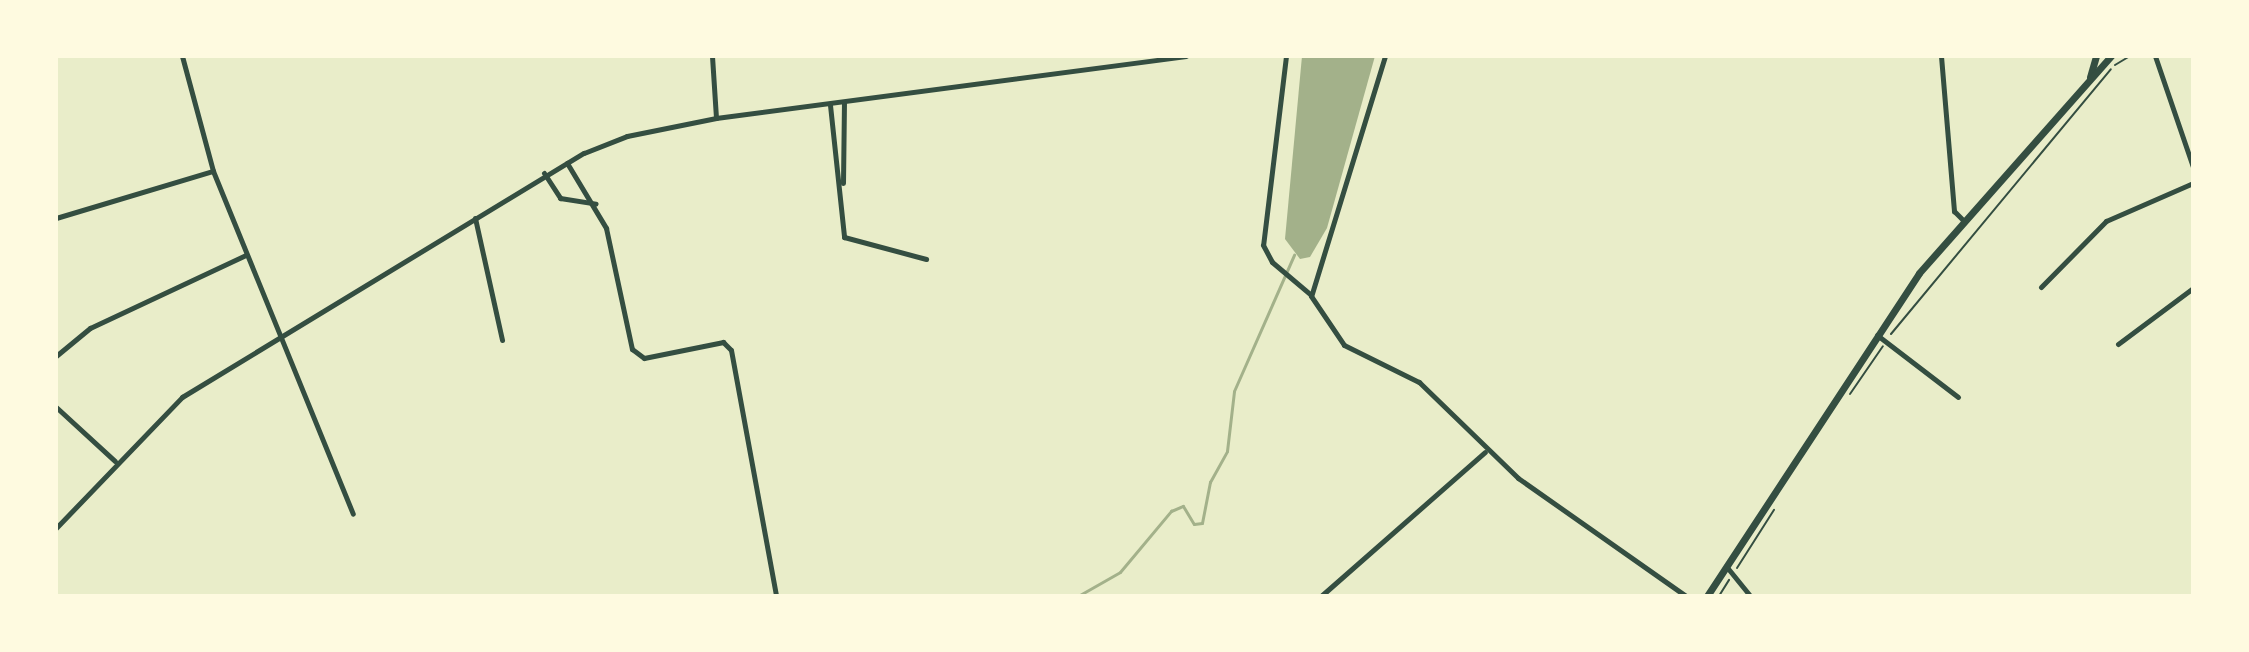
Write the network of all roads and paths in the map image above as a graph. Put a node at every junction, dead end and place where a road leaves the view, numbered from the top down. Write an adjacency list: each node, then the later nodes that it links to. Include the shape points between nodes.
1 (182, 56): 17 (street)
2 (712, 56): 14 (street)
3 (1186, 56): 12 (street)
4 (1286, 56): 29 (street, via 1263,245 1272,262)
5 (1385, 56): 29 (street)
6 (1941, 56): 24 (street, via 1954,211)
7 (2096, 56): 11 (main road)
8 (2111, 56): 11 (main road)
9 (2130, 56): 33 (path, via 1974,226)
10 (2155, 56): 16 (street)
11 (2087, 86): 24 (main road)
12 (844, 103): 13 (street); 20 (street)
13 (830, 105): 14 (street); 20 (street)
14 (716, 118): 15 (street, via 627,136)
15 (567, 163): 18 (street); 21 (street)
16 (2193, 167)
17 (213, 171): 22 (street); 25 (street)
18 (544, 173): 21 (street, via 560,198); 23 (street)
19 (2193, 183): 27 (street, via 2106,221)
20 (843, 188): 26 (street, via 844,237)
21 (597, 204): 46 (street, via 632,349 644,358 723,342 731,350)
22 (56, 218)
23 (475, 218): 30 (street); 32 (street)
24 (1963, 220): 31 (main road)
25 (246, 255): 30 (street); 35 (street, via 90,328)
26 (926, 259)
27 (2041, 287)
28 (2193, 288): 34 (street)
29 (1311, 296): 39 (street, via 1344,345 1419,382)
30 (281, 333): 40 (street, via 182,397); 42 (street)
31 (1876, 334): 33 (street); 44 (main road)
32 (502, 340)
33 (1886, 342): 36 (street); 37 (path)
34 (2118, 344)
35 (56, 356)
36 (1958, 397)
37 (1843, 405)
38 (56, 407): 40 (street)
39 (1485, 451): 47 (street); 48 (street)
40 (115, 461): 43 (street)
41 (1783, 496): 45 (path)
42 (353, 514)
43 (56, 528)
44 (1726, 566): 45 (street); 49 (main road)
45 (1733, 574): 50 (path); 51 (street)
46 (776, 596)
47 (1321, 596)
48 (1686, 596)
49 (1707, 596)
50 (1719, 596)
51 (1750, 596)

